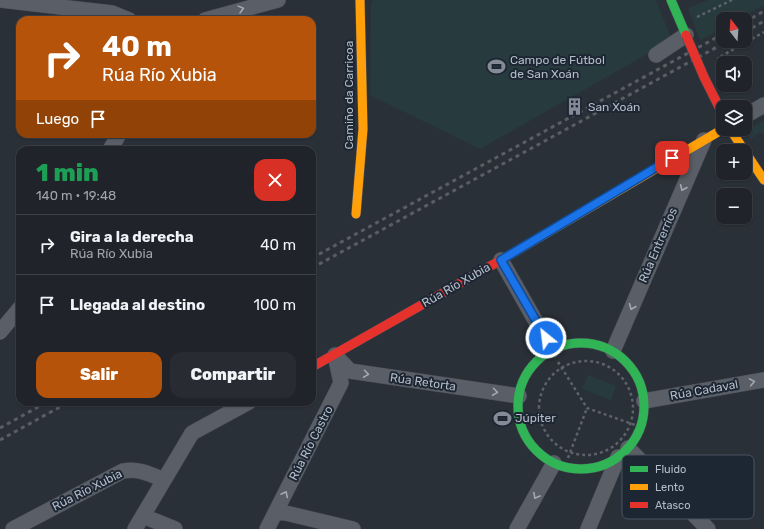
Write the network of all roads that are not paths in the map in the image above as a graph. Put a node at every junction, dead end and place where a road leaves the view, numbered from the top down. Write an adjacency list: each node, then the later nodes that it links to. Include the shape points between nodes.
1 (0, 0): 5 (street, via 112,13)
2 (278, 0): 6 (street, one-way to 2)
3 (360, 0): 16 (street, Camiño da Carricoa, via 363,129)
4 (671, 0): 7 (street)
5 (119, 16)
6 (220, 16)
7 (686, 35): 8 (street); 9 (street, bridge)
8 (656, 55)
9 (716, 101)
10 (764, 105): 11 (street)
11 (752, 112)
12 (716, 133): 14 (street, Rúa Río Xubia)
13 (735, 136): 15 (street)
14 (704, 139): 17 (street, Rúa Río Xubia); 21 (street, Rúa Entrerríos, one-way to 21)
15 (764, 180)
16 (356, 214)
17 (501, 260): 20 (street); 22 (street, Rúa Río Xubia)
18 (16, 313): 19 (street)
19 (0, 332)
20 (552, 350): 21 (street, via 572,343 594,344); 25 (street, via 536,361 525,377)
21 (613, 351): 26 (street, via 635,372)
22 (335, 355): 23 (street, Rúa Río Xubia); 25 (street, Rúa Retorta, one-way to 25, via 350,371); 32 (street, Rúa Río Castro, one-way to 22, via 341,383)
23 (316, 365)
24 (764, 380): 26 (street, Rúa Cadaval, one-way to 24)
25 (519, 396): 30 (street, via 518,412 529,442 540,454)
26 (644, 401): 28 (street, via 641,427)
27 (242, 406): 31 (street, via 192,434)
28 (623, 452): 29 (street); 30 (street, via 594,468 564,467); 40 (street)
29 (626, 455)
30 (560, 462): 39 (street, one-way to 39)
31 (164, 480): 34 (street); 35 (street, Rúa Río Xubia, via 132,469 123,470)
32 (277, 510): 37 (street, Rúa Río Castro); 38 (street)
33 (697, 519): 41 (street)
34 (139, 523): 36 (street)
35 (13, 529)
36 (175, 529)
37 (267, 529)
38 (353, 529)
39 (517, 529)
40 (588, 529)
41 (708, 529)

